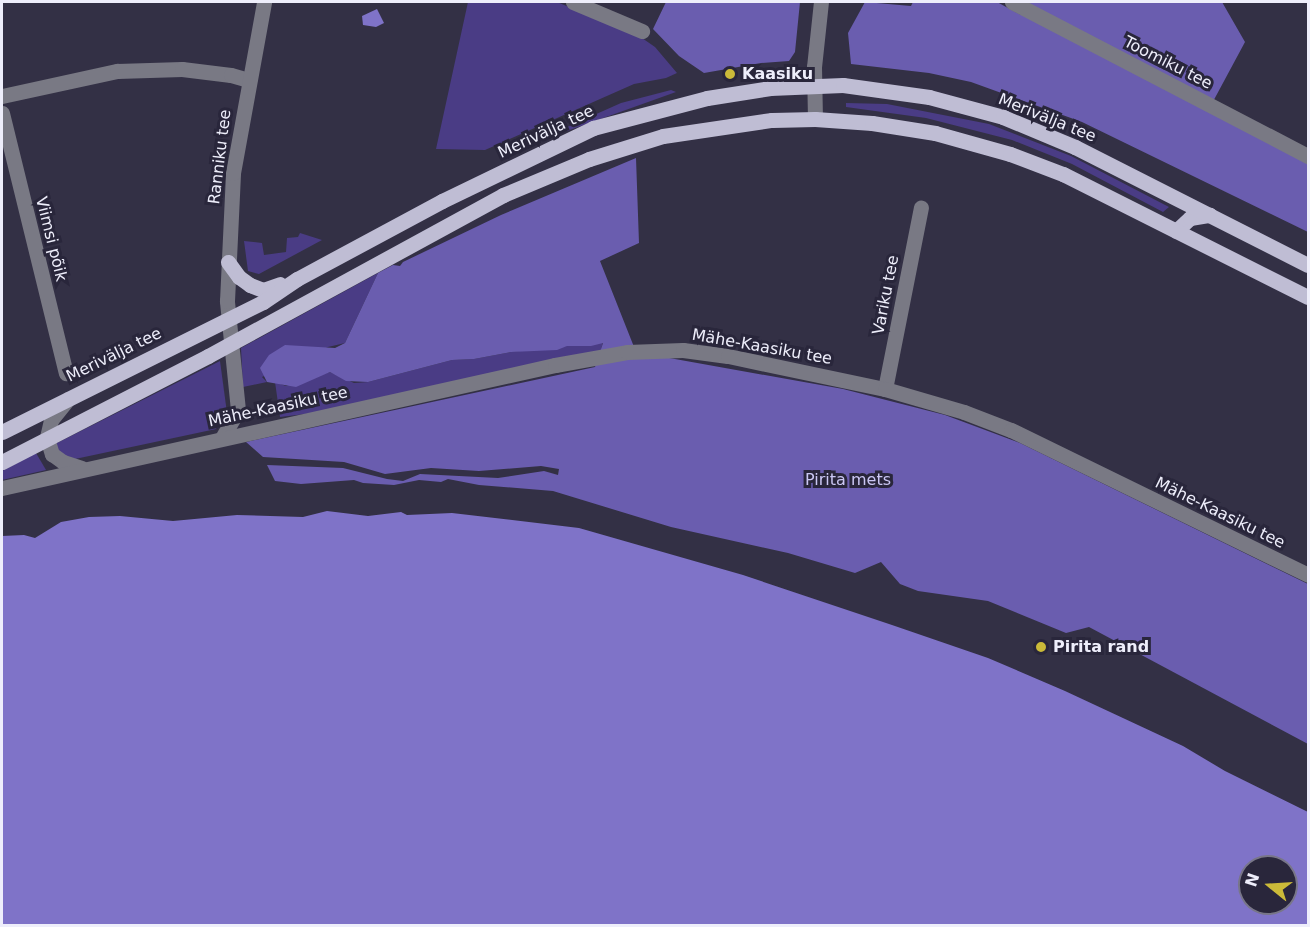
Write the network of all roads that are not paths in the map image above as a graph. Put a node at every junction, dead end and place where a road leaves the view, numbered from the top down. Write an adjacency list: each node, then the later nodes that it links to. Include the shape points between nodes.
1 (264, 2): 6 (street, Ranniku tee)
2 (573, 2): 5 (street)
3 (821, 2): 7 (street)
4 (1012, 2): 11 (street, Toomiku tee)
5 (642, 31)
6 (249, 81): 8 (street, via 182,69 117,71); 15 (street, Ranniku tee, via 233,172)
7 (813, 86): 10 (street); 13 (main road, Merivälja tee, via 843,85 929,97 1003,117 1075,147); 17 (main road, Merivälja tee, via 707,98 593,128 442,201)
8 (2, 96)
9 (2, 113): 21 (street, Viimsi põik)
10 (815, 118): 14 (main road, via 935,133 1000,151 1063,174); 20 (main road, via 772,120 663,136 589,159 503,195)
11 (1308, 156)
12 (921, 208): 22 (street, Variku tee)
13 (1210, 215): 14 (main road, via 1190,218); 16 (main road, Merivälja tee)
14 (1176, 231): 18 (main road)
15 (228, 262): 17 (main road, via 239,278 263,290); 19 (street, Ranniku tee)
16 (1308, 265)
17 (297, 279): 19 (main road, Merivälja tee)
18 (1308, 297)
19 (228, 319): 20 (street, Ranniku tee); 23 (main road, Merivälja tee)
20 (231, 343): 24 (street, Ranniku tee); 27 (main road)
21 (66, 373)
22 (885, 389): 25 (street, Mähe-Kaasiku tee, via 728,356 683,350 627,352); 32 (street, Mähe-Kaasiku tee, via 1011,430)
23 (72, 394): 26 (main road, Merivälja tee); 27 (street, via 51,420)
24 (238, 410): 25 (street, via 252,421); 28 (street)
25 (272, 427): 28 (street, Mähe-Kaasiku tee)
26 (2, 432)
27 (47, 438): 29 (main road); 30 (street, via 52,454)
28 (222, 438): 30 (street, Mähe-Kaasiku tee)
29 (2, 462)
30 (83, 468): 31 (street, Mähe-Kaasiku tee)
31 (2, 488)
32 (1308, 575)

